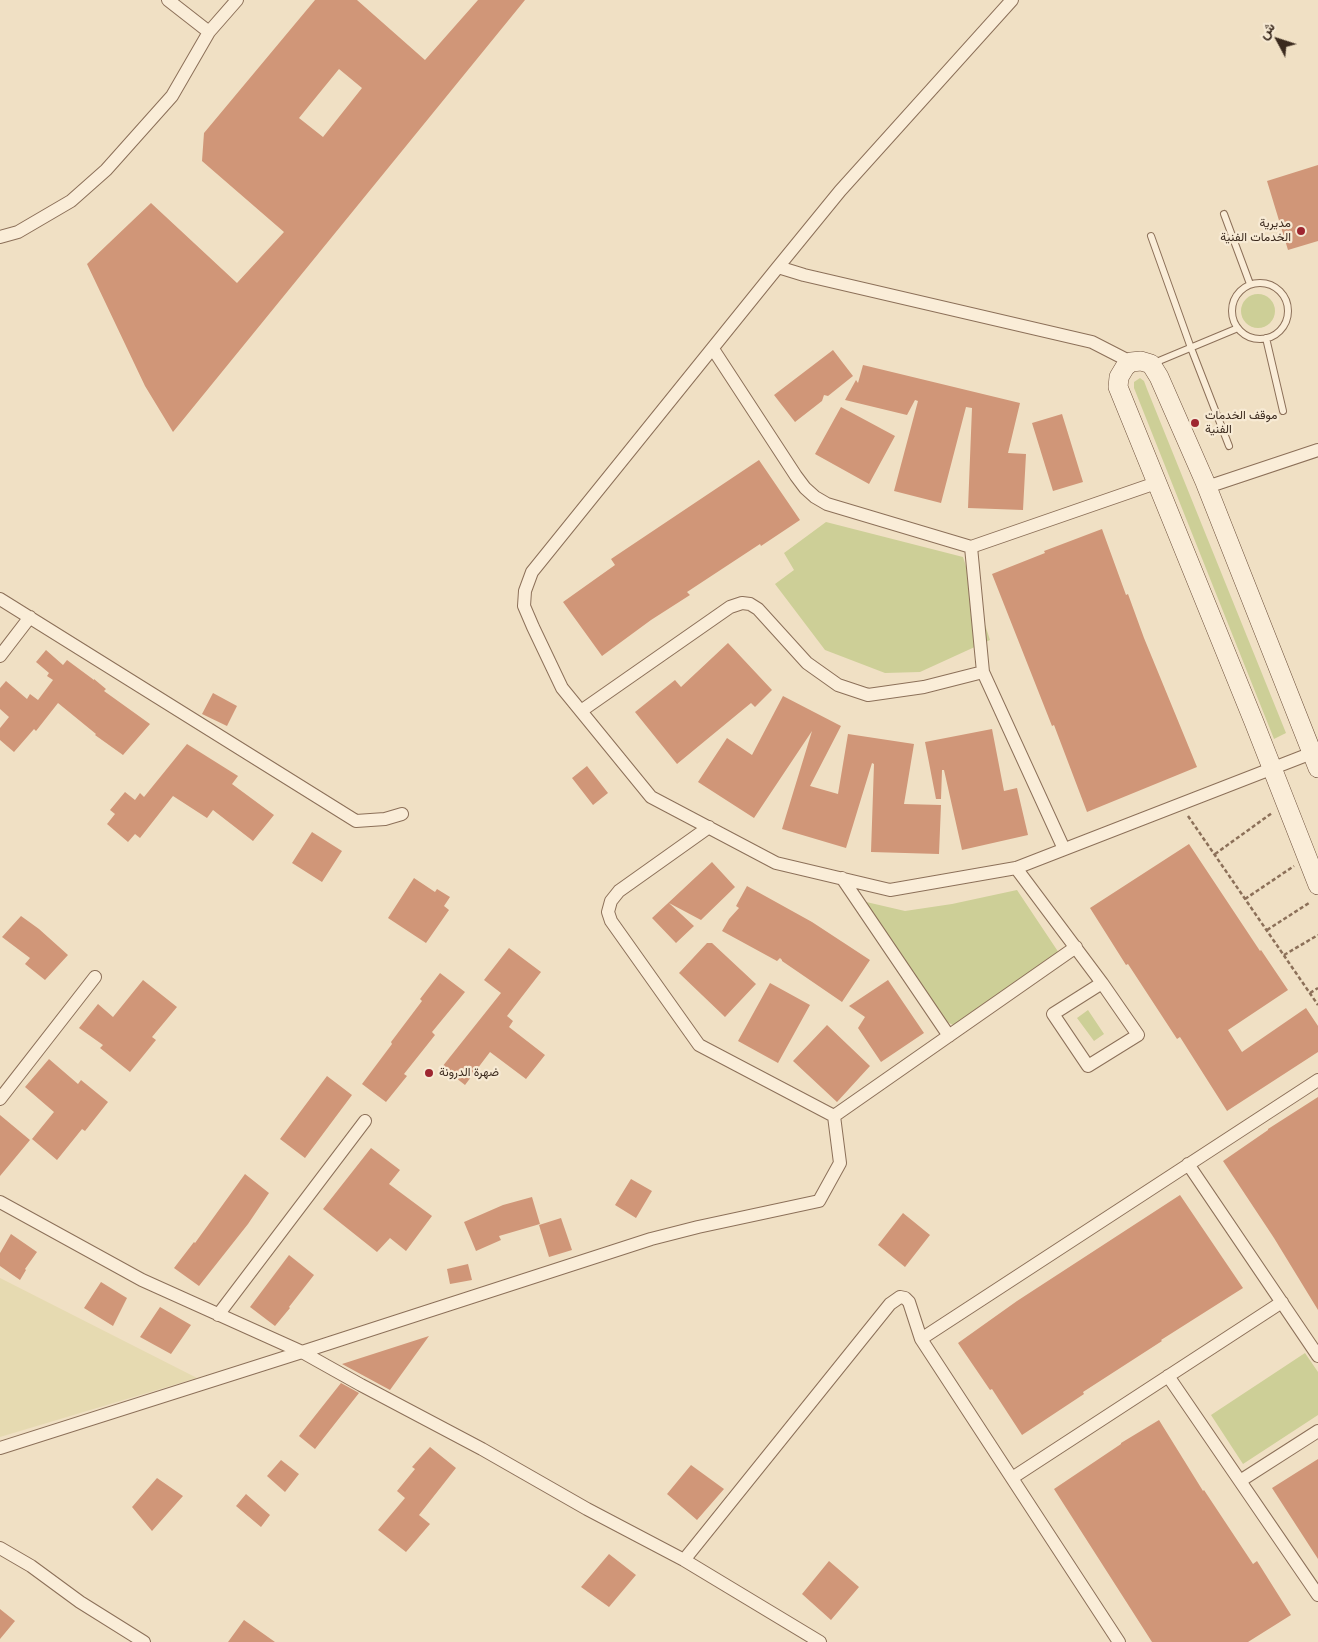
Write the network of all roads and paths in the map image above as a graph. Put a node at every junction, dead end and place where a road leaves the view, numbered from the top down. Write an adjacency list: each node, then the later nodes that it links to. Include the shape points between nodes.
1 (168, 0): 4 (street)
2 (1012, 0): 8 (street, via 840,191)
3 (231, 2): 4 (street)
4 (209, 32): 7 (street, via 172,96 106,170 71,201 18,232)
5 (1224, 214): 9 (lane)
6 (1151, 236): 12 (lane)
7 (0, 237)
8 (778, 267): 13 (street); 14 (street, via 1092,342)
9 (1250, 284): 10 (lane, via 1240,290 1232,306); 11 (lane, via 1266,283 1275,287 1286,302 1286,320 1281,328)
10 (1238, 328): 11 (lane, via 1248,336); 12 (lane)
11 (1266, 338): 16 (lane)
12 (1191, 348): 15 (lane); 17 (lane)
13 (713, 349): 21 (street, via 796,476 815,497 827,504); 26 (street, via 532,572 525,591 524,606 533,627 562,688)
14 (1131, 362): 15 (street); 19 (street, via 1119,378 1118,387)
15 (1150, 364): 20 (street, via 1159,377)
16 (1284, 411)
17 (1229, 446)
18 (1318, 450): 20 (street)
19 (1156, 483): 21 (street); 28 (street)
20 (1207, 487): 27 (street)
21 (971, 547): 25 (street)
22 (0, 599): 23 (street)
23 (30, 618): 24 (street); 31 (street, via 356,821)
24 (0, 656)
25 (983, 672): 26 (street, via 924,688 868,695 838,685 807,664 758,609 742,603 730,607); 33 (street)
26 (581, 711): 32 (street, via 652,797)
27 (1315, 761): 28 (street)
28 (1272, 769): 29 (street); 38 (street)
29 (1180, 804): 33 (street); 34 (path)
30 (1272, 813): 34 (path)
31 (402, 814)
32 (709, 827): 37 (street, via 776,863); 53 (street, via 619,891 608,912 611,921 699,1045)
33 (1064, 849): 36 (street)
34 (1215, 854): 39 (path)
35 (1294, 866): 39 (path)
36 (1016, 868): 37 (street, via 890,890); 43 (street)
37 (842, 878): 50 (street)
38 (1318, 885)
39 (1245, 899): 41 (path)
40 (1309, 903): 41 (path)
41 (1267, 930): 44 (path)
42 (1318, 935): 44 (path)
43 (1076, 947): 46 (street); 50 (street)
44 (1284, 955): 48 (path)
45 (95, 978): 52 (street)
46 (1102, 983): 46 (street, via 1138,1035 1088,1066 1053,1014)
47 (1318, 988): 48 (path)
48 (1310, 993): 49 (path)
49 (1318, 1004)
50 (949, 1036): 53 (street)
51 (1318, 1080): 55 (street)
52 (0, 1099)
53 (834, 1116): 60 (street, via 840,1163 819,1201 651,1239)
54 (365, 1121): 58 (street)
55 (1188, 1164): 57 (street); 59 (street)
56 (0, 1202): 58 (street, via 142,1280)
57 (1282, 1302): 61 (street); 62 (street)
58 (218, 1315): 60 (street)
59 (921, 1339): 65 (street); 68 (street, via 909,1302 900,1297 890,1304)
60 (302, 1352): 64 (street); 68 (street)
61 (1318, 1356)
62 (1168, 1376): 65 (street); 66 (street)
63 (1318, 1430): 66 (street)
64 (0, 1449)
65 (1012, 1478): 72 (street)
66 (1240, 1481): 69 (street)
67 (0, 1548): 70 (street)
68 (684, 1560): 71 (street)
69 (1318, 1595)
70 (144, 1642)
71 (820, 1642)
72 (1119, 1642)

